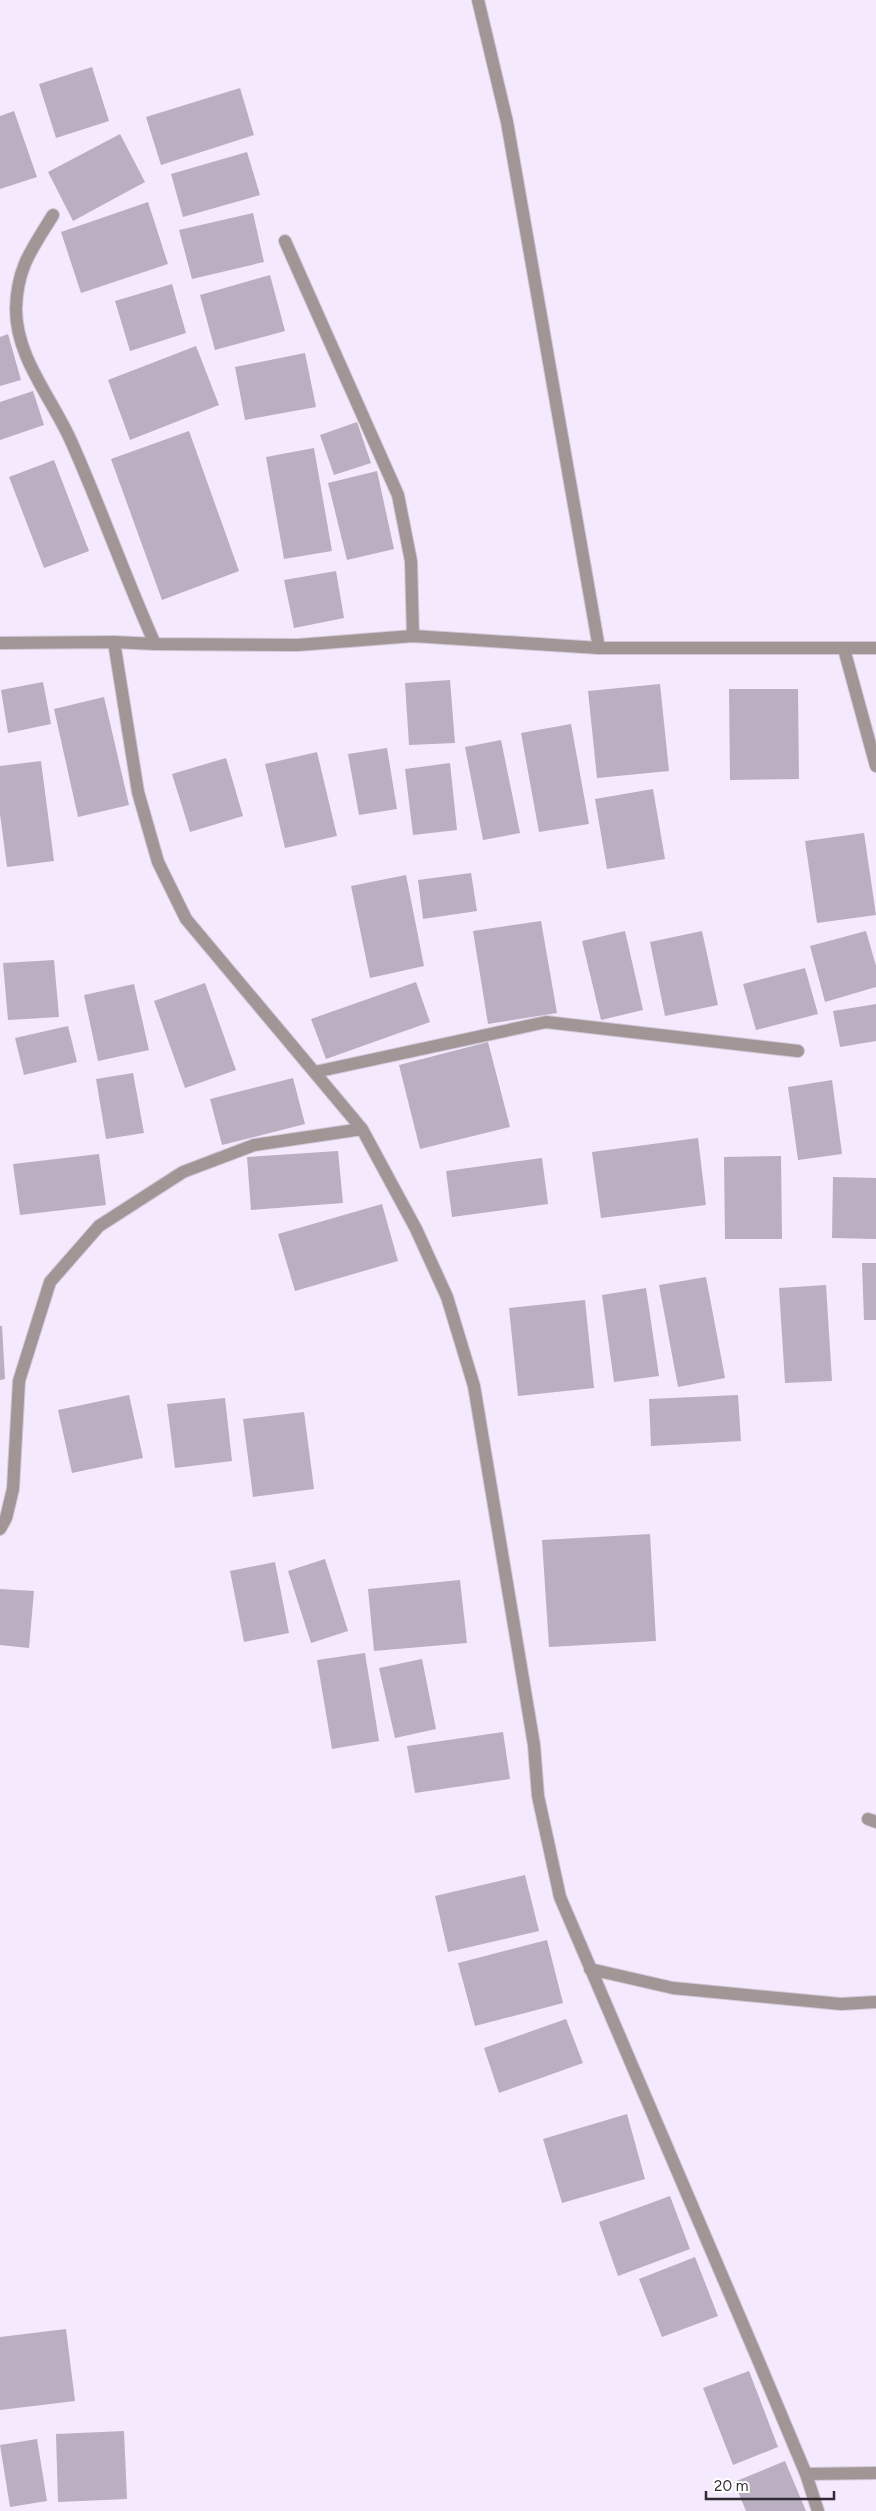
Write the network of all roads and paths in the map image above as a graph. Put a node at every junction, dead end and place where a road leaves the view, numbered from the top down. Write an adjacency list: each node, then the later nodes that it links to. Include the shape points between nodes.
1 (478, 0): 8 (street, via 507,122)
2 (53, 215): 7 (street, via 18,276 16,311 22,345 70,439)
3 (285, 242): 4 (street, via 398,495 411,560)
4 (413, 636): 7 (street, via 298,645); 8 (street)
5 (114, 642): 6 (street); 7 (street); 13 (street, via 138,792 158,862 186,919)
6 (0, 643)
7 (155, 644)
8 (599, 648): 10 (street)
9 (876, 648): 10 (street)
10 (844, 649): 11 (street)
11 (876, 766)
12 (798, 1051): 13 (street, via 546,1022)
13 (315, 1072): 14 (street)
14 (362, 1129): 15 (street, via 254,1145 182,1172 99,1226 50,1282 19,1381 13,1488); 16 (street, via 416,1228 448,1297 474,1386 547,1842 560,1897)
15 (0, 1529)
16 (590, 1969): 17 (street, via 673,1988 841,2004); 19 (street)
17 (876, 2002)
18 (876, 2473): 19 (street)
19 (806, 2474): 20 (street)
20 (818, 2511)

